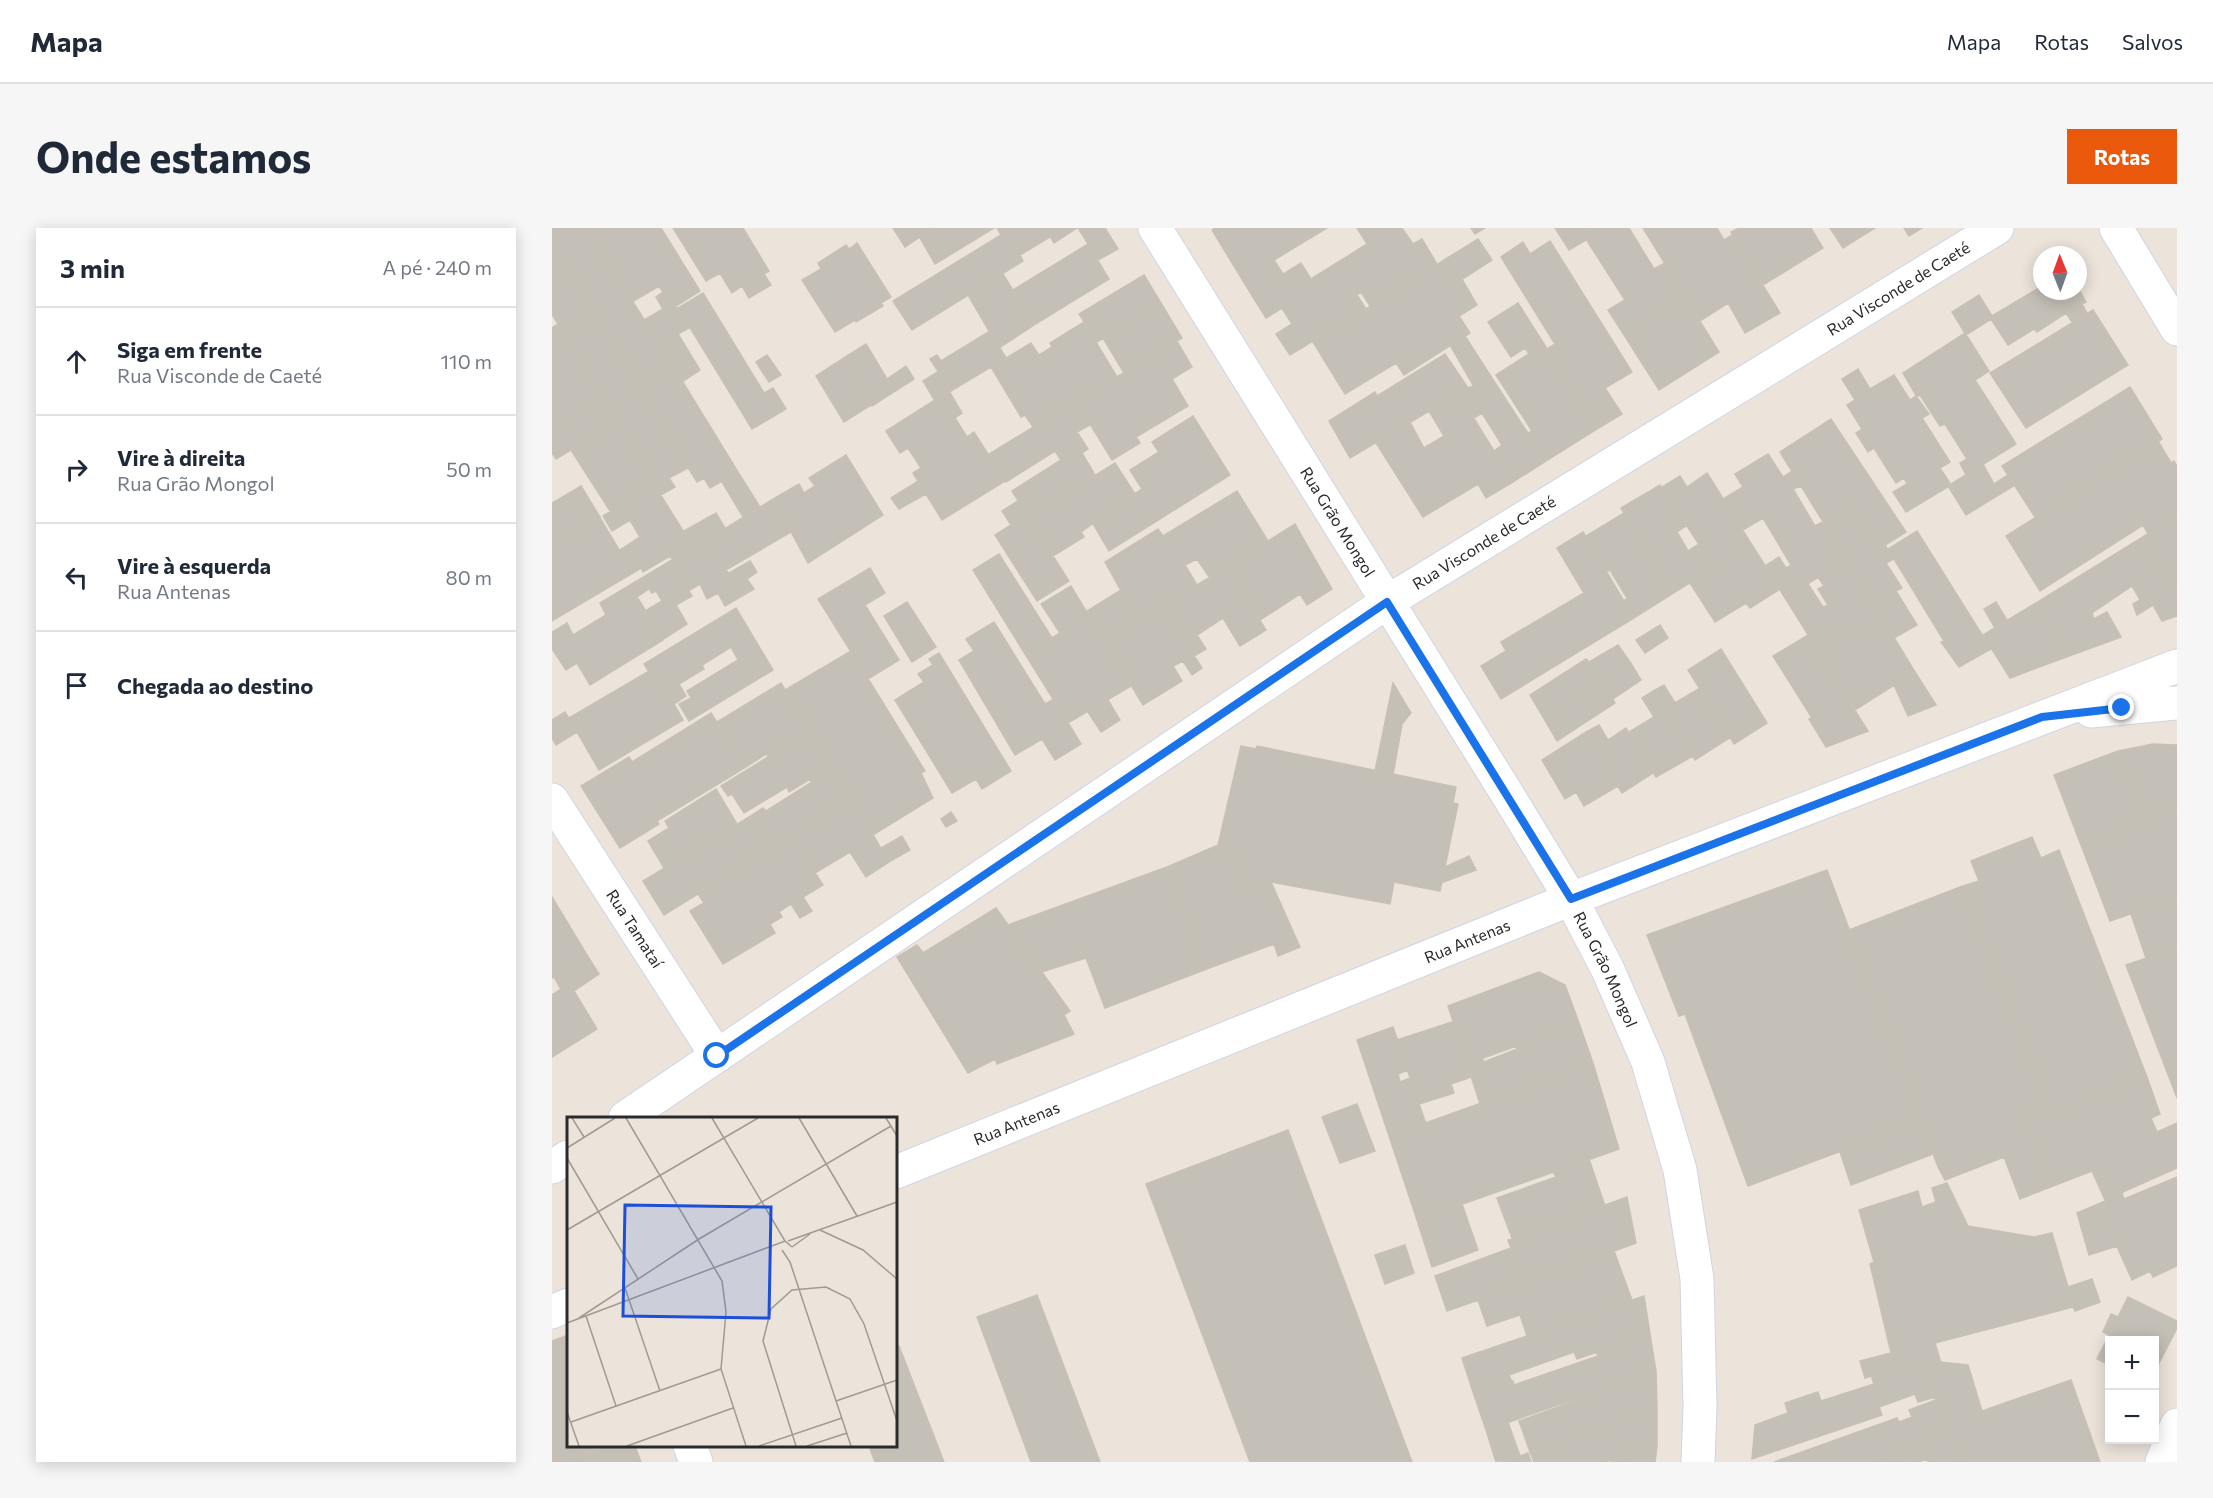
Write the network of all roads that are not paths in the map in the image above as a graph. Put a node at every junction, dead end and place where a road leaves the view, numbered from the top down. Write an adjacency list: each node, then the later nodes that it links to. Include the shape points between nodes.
1 (1155, 228): 5 (street, Rua Grão Mongol)
2 (1997, 228): 5 (street, Rua Visconde de Caeté)
3 (2116, 228): 4 (street)
4 (2177, 328)
5 (1387, 602): 10 (street, Rua Grão Mongol); 11 (street, Rua Visconde de Caeté)
6 (2177, 666): 8 (street, Rua Antenas)
7 (2177, 703): 8 (street, Rua Antenas)
8 (2042, 717): 10 (street, Rua Antenas)
9 (552, 800): 11 (street, Rua Tamataí)
10 (1571, 899): 15 (street, Rua Antenas); 21 (street, Rua Grão Mongol, via 1608,970 1648,1062 1680,1170 1697,1279)
11 (717, 1056): 12 (street, Rua Visconde de Caeté)
12 (628, 1117)
13 (567, 1158): 14 (street)
14 (552, 1167)
15 (897, 1172)
16 (567, 1305): 17 (street)
17 (552, 1312)
18 (2177, 1425): 22 (street)
19 (690, 1447): 20 (street)
20 (696, 1462)
21 (1698, 1462)
22 (2162, 1462)

